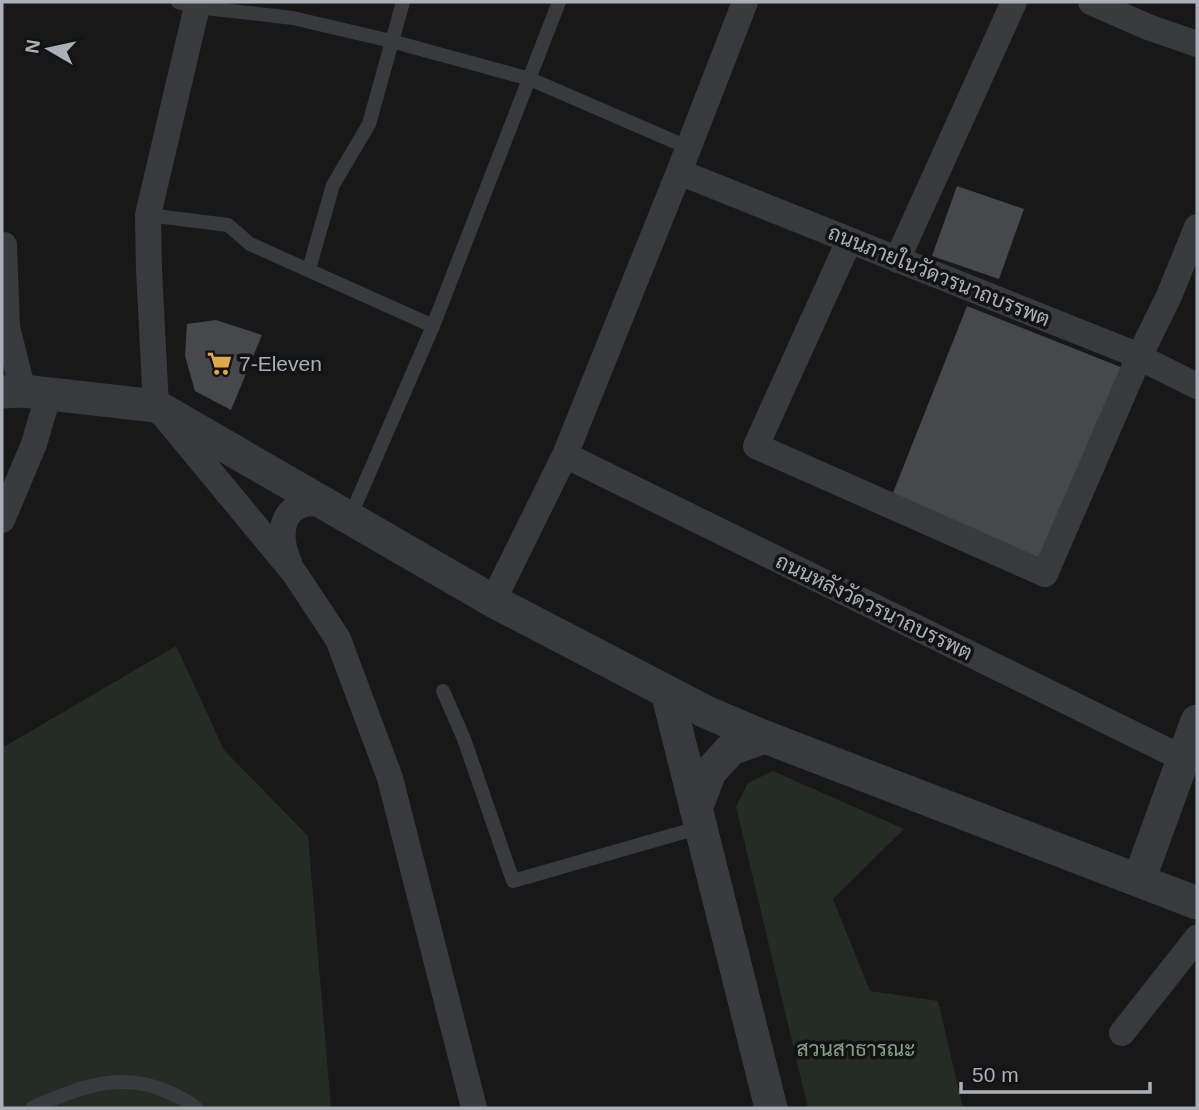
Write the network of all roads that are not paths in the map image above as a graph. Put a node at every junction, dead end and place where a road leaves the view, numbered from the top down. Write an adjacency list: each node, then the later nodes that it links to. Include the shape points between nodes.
1 (403, 2): 7 (lane)
2 (559, 2): 9 (lane)
3 (744, 2): 10 (street)
4 (1014, 2): 16 (street)
5 (1091, 2): 8 (street)
6 (191, 3): 7 (lane, via 293,18); 11 (street)
7 (391, 41): 9 (lane); 17 (lane, via 369,124 333,185)
8 (1197, 44)
9 (530, 79): 10 (lane); 18 (lane)
10 (683, 160): 13 (street, ถนนภายในวัดวรนาถบรรพต); 23 (street)
11 (148, 215): 17 (lane, via 228,225 250,244); 22 (street)
12 (1197, 227): 15 (street)
13 (849, 241): 16 (street, ถนนภายในวัดวรนาถบรรพต); 19 (street, via 756,446 1045,574)
14 (4, 245): 21 (street, via 7,327)
15 (1191, 258): 19 (street)
16 (897, 260): 19 (street, ถนนภายในวัดวรนาถบรรพต)
17 (309, 269): 18 (lane)
18 (433, 326): 24 (lane)
19 (1139, 356): 20 (street, ถนนภายในวัดวรนาถบรรพต)
20 (1197, 386)
21 (25, 392): 22 (street); 25 (street, via 34,444)
22 (156, 406): 24 (street); 26 (street)
23 (565, 455): 27 (street); 32 (street, ถนนหลังวัดวรนาถบรรพต)
24 (336, 511): 26 (street, via 307,502 288,517 282,529 282,548); 27 (street)
25 (2, 520)
26 (295, 573): 40 (street, via 338,639 390,778)
27 (493, 601): 29 (street)
28 (443, 691): 33 (lane, via 513,881)
29 (667, 692): 31 (street); 33 (street)
30 (1197, 721): 32 (street)
31 (765, 737): 33 (street, via 731,749 710,772); 34 (street)
32 (1184, 759): 34 (street)
33 (699, 818): 41 (street)
34 (1139, 880): 35 (street)
35 (1197, 904)
36 (1197, 938): 37 (street)
37 (1122, 1033)
38 (32, 1108): 39 (lane, via 74,1089 119,1081 155,1085)
39 (197, 1108)
40 (474, 1108)
41 (771, 1108)

